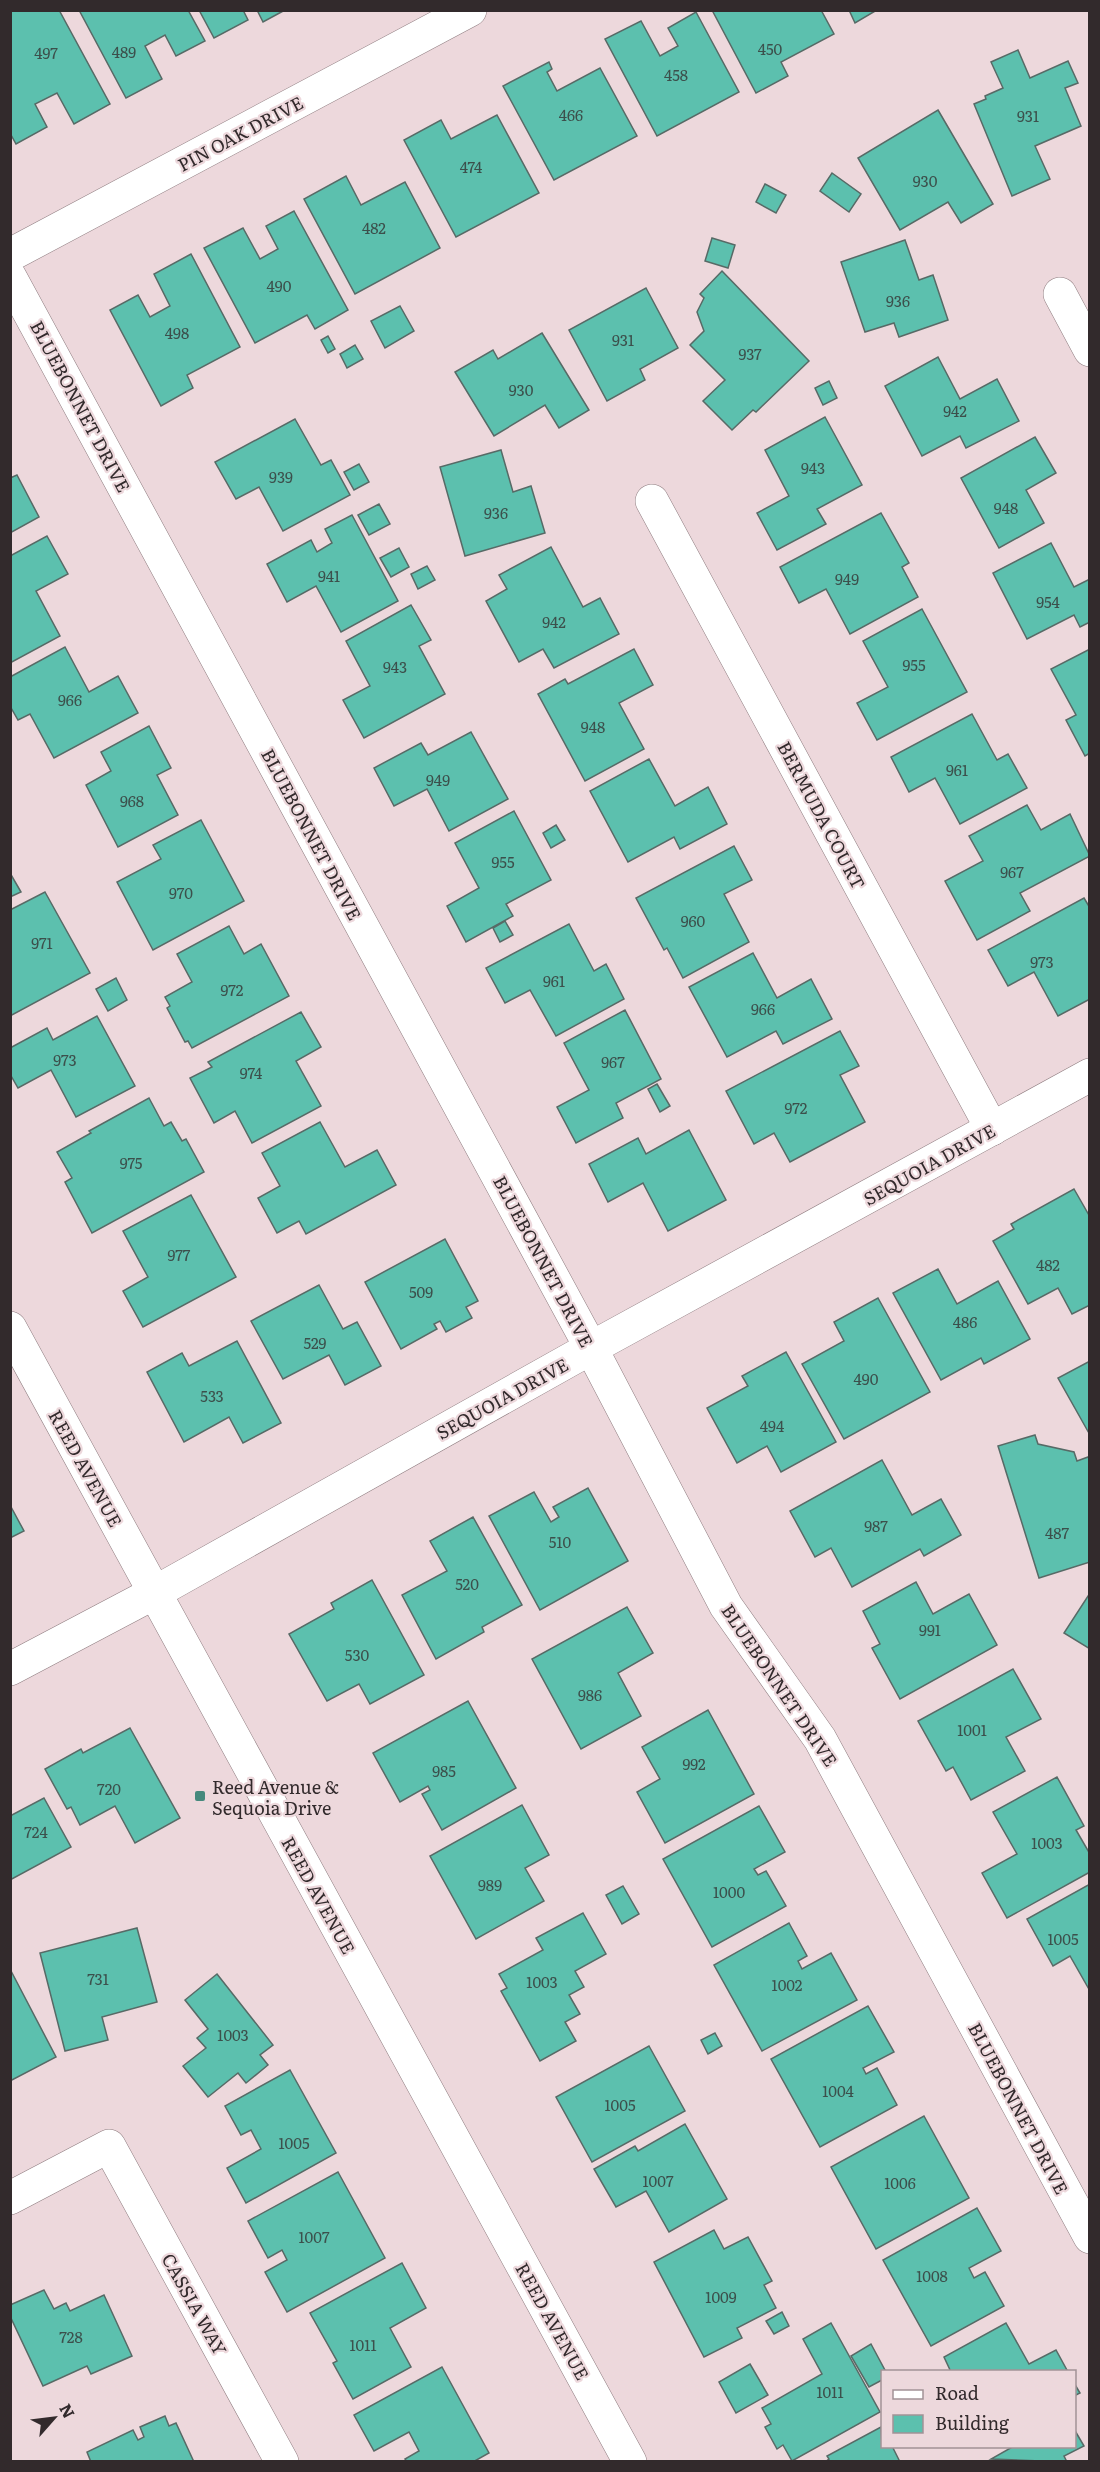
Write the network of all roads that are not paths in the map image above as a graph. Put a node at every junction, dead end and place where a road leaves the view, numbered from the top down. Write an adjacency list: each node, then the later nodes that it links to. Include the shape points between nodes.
1 (470, 10): 2 (street, PIN OAK DRIVE)
2 (10, 255)
3 (10, 277): 10 (street, BLUEBONNET DRIVE)
4 (1060, 294): 5 (street)
5 (1089, 350)
6 (652, 501): 8 (street, BERMUDA COURT)
7 (1089, 1075): 8 (street, SEQUOIA DRIVE)
8 (992, 1130): 10 (street, SEQUOIA DRIVE)
9 (10, 1328): 11 (street, REED AVENUE)
10 (591, 1348): 11 (street, SEQUOIA DRIVE); 14 (street, BLUEBONNET DRIVE, via 726,1606 820,1739)
11 (154, 1593): 12 (street, SEQUOIA DRIVE); 16 (street, REED AVENUE)
12 (10, 1669)
13 (10, 2198): 15 (street, CASSIA WAY, via 109,2146)
14 (1089, 2237)
15 (282, 2462)
16 (630, 2462)

